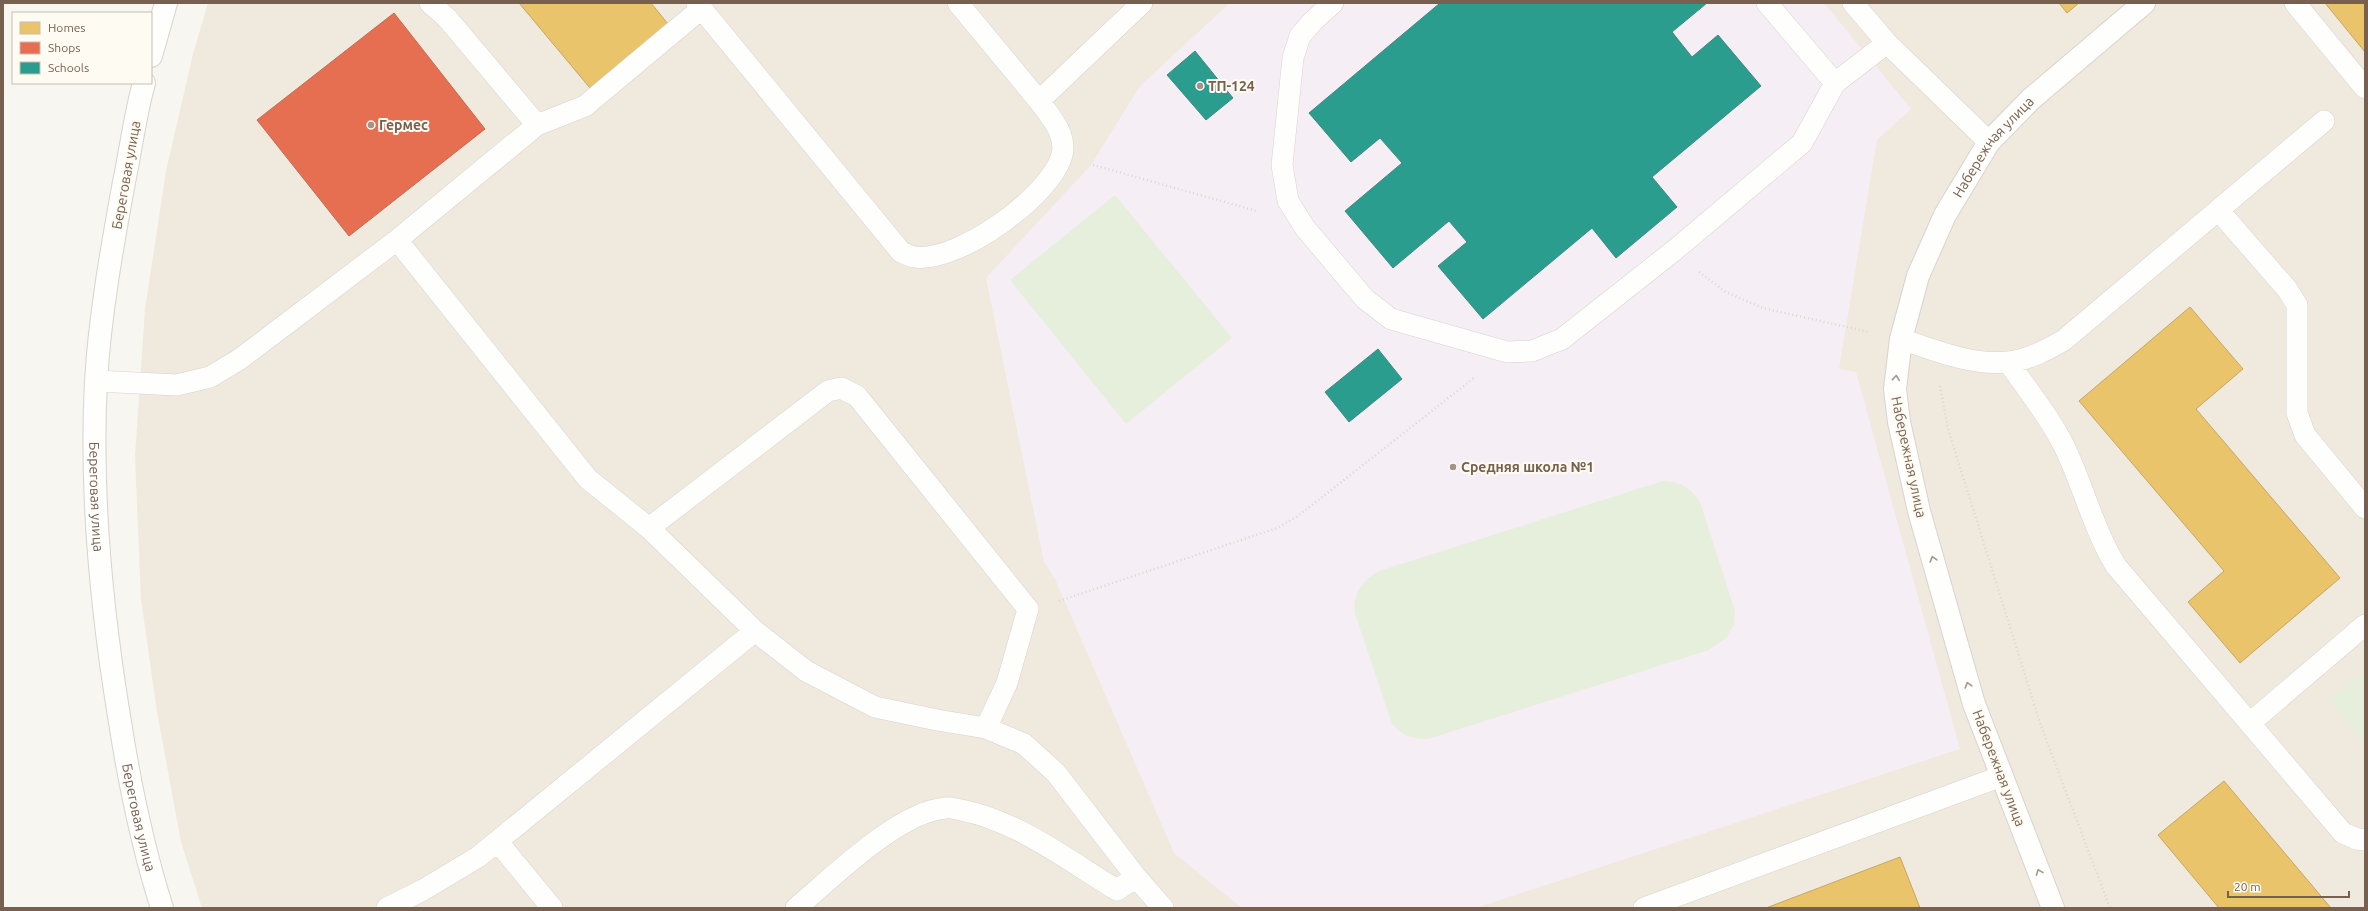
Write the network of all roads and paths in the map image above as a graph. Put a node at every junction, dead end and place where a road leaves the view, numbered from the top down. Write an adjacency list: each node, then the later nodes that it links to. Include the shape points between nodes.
1 (166, 3): 12 (street)
2 (430, 3): 18 (lane, via 447,18)
3 (958, 3): 16 (lane)
4 (1142, 3): 16 (lane)
5 (1334, 3): 21 (lane, via 1300,36 1293,58 1282,165)
6 (1767, 3): 13 (lane)
7 (1853, 3): 11 (lane)
8 (2144, 3): 19 (street, Набережная улица, via 2031,99)
9 (2295, 3): 15 (lane)
10 (699, 6): 18 (lane, via 585,106); 20 (lane, via 901,252 916,257 939,255 962,248 981,238 1040,190)
11 (1887, 43): 13 (lane); 19 (lane)
12 (152, 52)
13 (1835, 83): 24 (lane, via 1802,143)
14 (144, 84): 29 (street, Береговая улица, via 105,294)
15 (2365, 88)
16 (1039, 101): 20 (lane, via 1058,126)
17 (2324, 121): 22 (lane)
18 (537, 125): 23 (lane)
19 (1989, 142): 25 (street, Набережная улица, via 1945,215 1918,276)
20 (1062, 156): 21 (path, via 1257,212)
21 (1288, 201): 27 (lane, via 1305,228 1365,298 1391,319)
22 (2219, 211): 28 (lane, via 2064,340 2041,353); 30 (lane, via 2287,289 2296,305 2297,413 2305,435)
23 (397, 240): 29 (lane, via 240,359 210,377 177,385); 31 (lane, via 588,479)
24 (1676, 249): 25 (path, via 1696,270 1726,292 1763,308); 27 (lane, via 1562,339 1532,352)
25 (1901, 339): 26 (lane); 37 (street, Набережная улица, one-way to 25, via 1974,704 1919,511 1899,422 1895,389)
26 (1933, 350): 28 (lane, via 1980,361); 48 (path, via 1948,428 2041,726)
27 (1507, 352): 32 (path, via 1298,516 1277,528 1063,600)
28 (2008, 362): 35 (lane, via 2064,446 2106,548 2116,566)
29 (96, 381): 41 (street, Береговая улица, via 95,462 108,653 127,767 150,872)
30 (2365, 508)
31 (649, 528): 32 (lane, via 828,391 841,388 857,396); 34 (lane)
32 (1028, 609): 36 (lane, via 1007,683)
33 (2365, 625): 35 (lane)
34 (755, 631): 36 (lane, via 806,671 875,707); 39 (lane)
35 (2250, 723): 38 (lane, via 2343,833)
36 (986, 728): 40 (lane, via 1024,744 1056,773)
37 (2002, 776): 46 (lane); 47 (street, Набережная улица, one-way to 37)
38 (2365, 840)
39 (498, 842): 42 (lane, via 423,890); 43 (lane)
40 (1136, 877): 44 (lane, via 1117,890 1030,836 976,813 946,807 912,818 886,833); 45 (lane)
41 (162, 908)
42 (387, 908)
43 (552, 908)
44 (796, 908)
45 (1163, 908)
46 (1644, 908)
47 (2053, 908)
48 (2110, 908)

